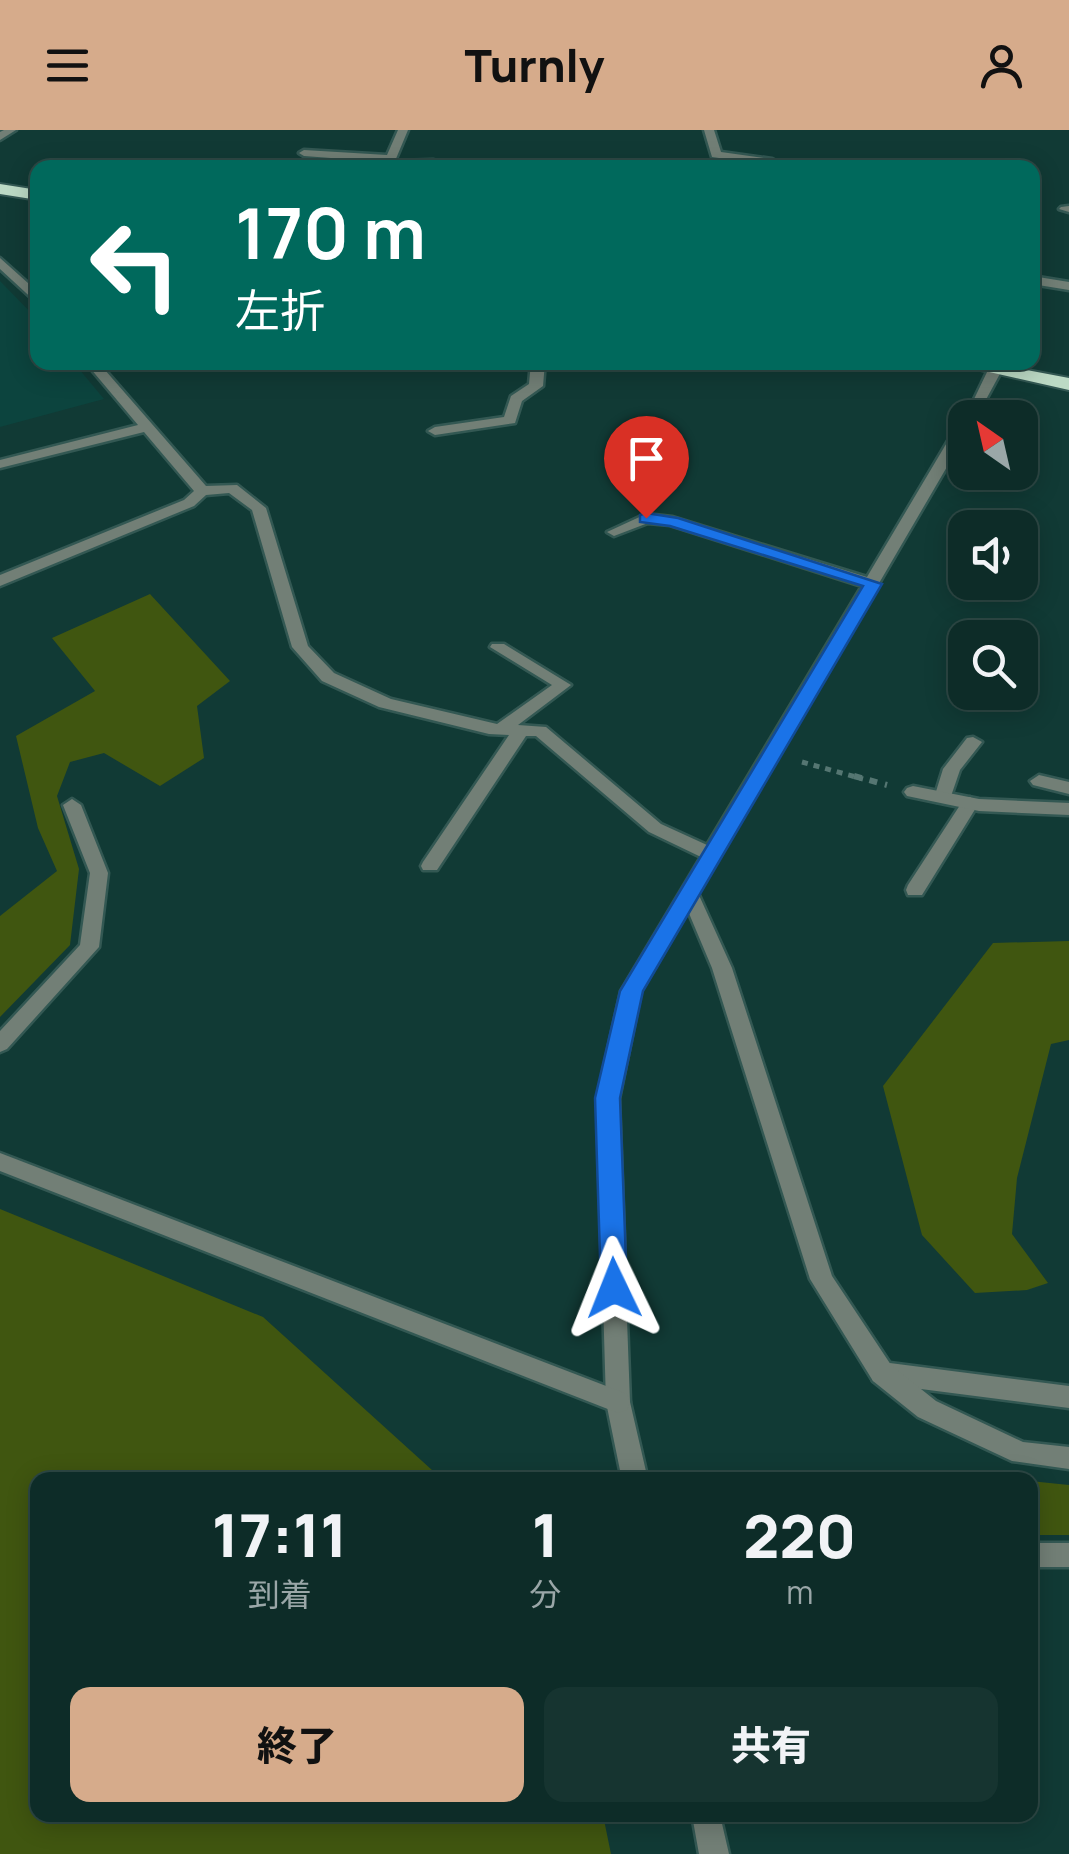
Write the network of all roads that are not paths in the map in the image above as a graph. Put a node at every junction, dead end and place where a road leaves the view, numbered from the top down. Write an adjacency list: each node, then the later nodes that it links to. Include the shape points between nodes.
1 (11, 130): 4 (street)
2 (403, 130): 7 (street)
3 (709, 130): 8 (street, via 716,154)
4 (0, 136)
5 (304, 152): 6 (street)
6 (361, 160)
7 (391, 160)
8 (758, 160)
9 (0, 189): 10 (highway)
10 (30, 194)
11 (0, 262): 14 (street)
12 (1040, 281): 13 (street)
13 (1069, 286)
14 (30, 292)
15 (98, 370): 20 (street)
16 (537, 370): 21 (street, via 536,386 516,398 510,420)
17 (995, 370): 18 (highway); 19 (street)
18 (1069, 384)
19 (979, 400)
20 (146, 427): 23 (street); 24 (street)
21 (434, 431)
22 (948, 454): 27 (street)
23 (0, 464)
24 (202, 491): 26 (street, via 188,503); 29 (street, via 232,488 259,508 300,647 328,677 385,703)
25 (614, 532): 27 (street, via 646,518 672,522)
26 (0, 580)
27 (874, 584): 39 (street)
28 (498, 647): 29 (street, via 562,685)
29 (501, 729): 30 (street)
30 (522, 730): 39 (street, via 540,731 655,828); 40 (street)
31 (974, 742): 35 (street, via 952,769)
32 (1039, 781): 33 (street)
33 (1069, 788)
34 (914, 792): 35 (street)
35 (943, 798): 36 (street)
36 (970, 803): 38 (street); 41 (street)
37 (72, 805): 43 (street, via 99,873 89,947)
38 (1069, 809)
39 (712, 855): 42 (street)
40 (430, 866)
41 (915, 890)
42 (689, 893): 45 (street, via 722,968 822,1279); 47 (street, via 631,991 608,1098)
43 (0, 1044)
44 (0, 1162): 47 (street)
45 (882, 1373): 46 (street); 48 (street, via 927,1409 1021,1454)
46 (1069, 1397)
47 (618, 1402): 49 (street)
48 (1069, 1458)
49 (633, 1472)
50 (1069, 1555): 51 (street)
51 (1038, 1556)
52 (707, 1822): 53 (street)
53 (714, 1854)

